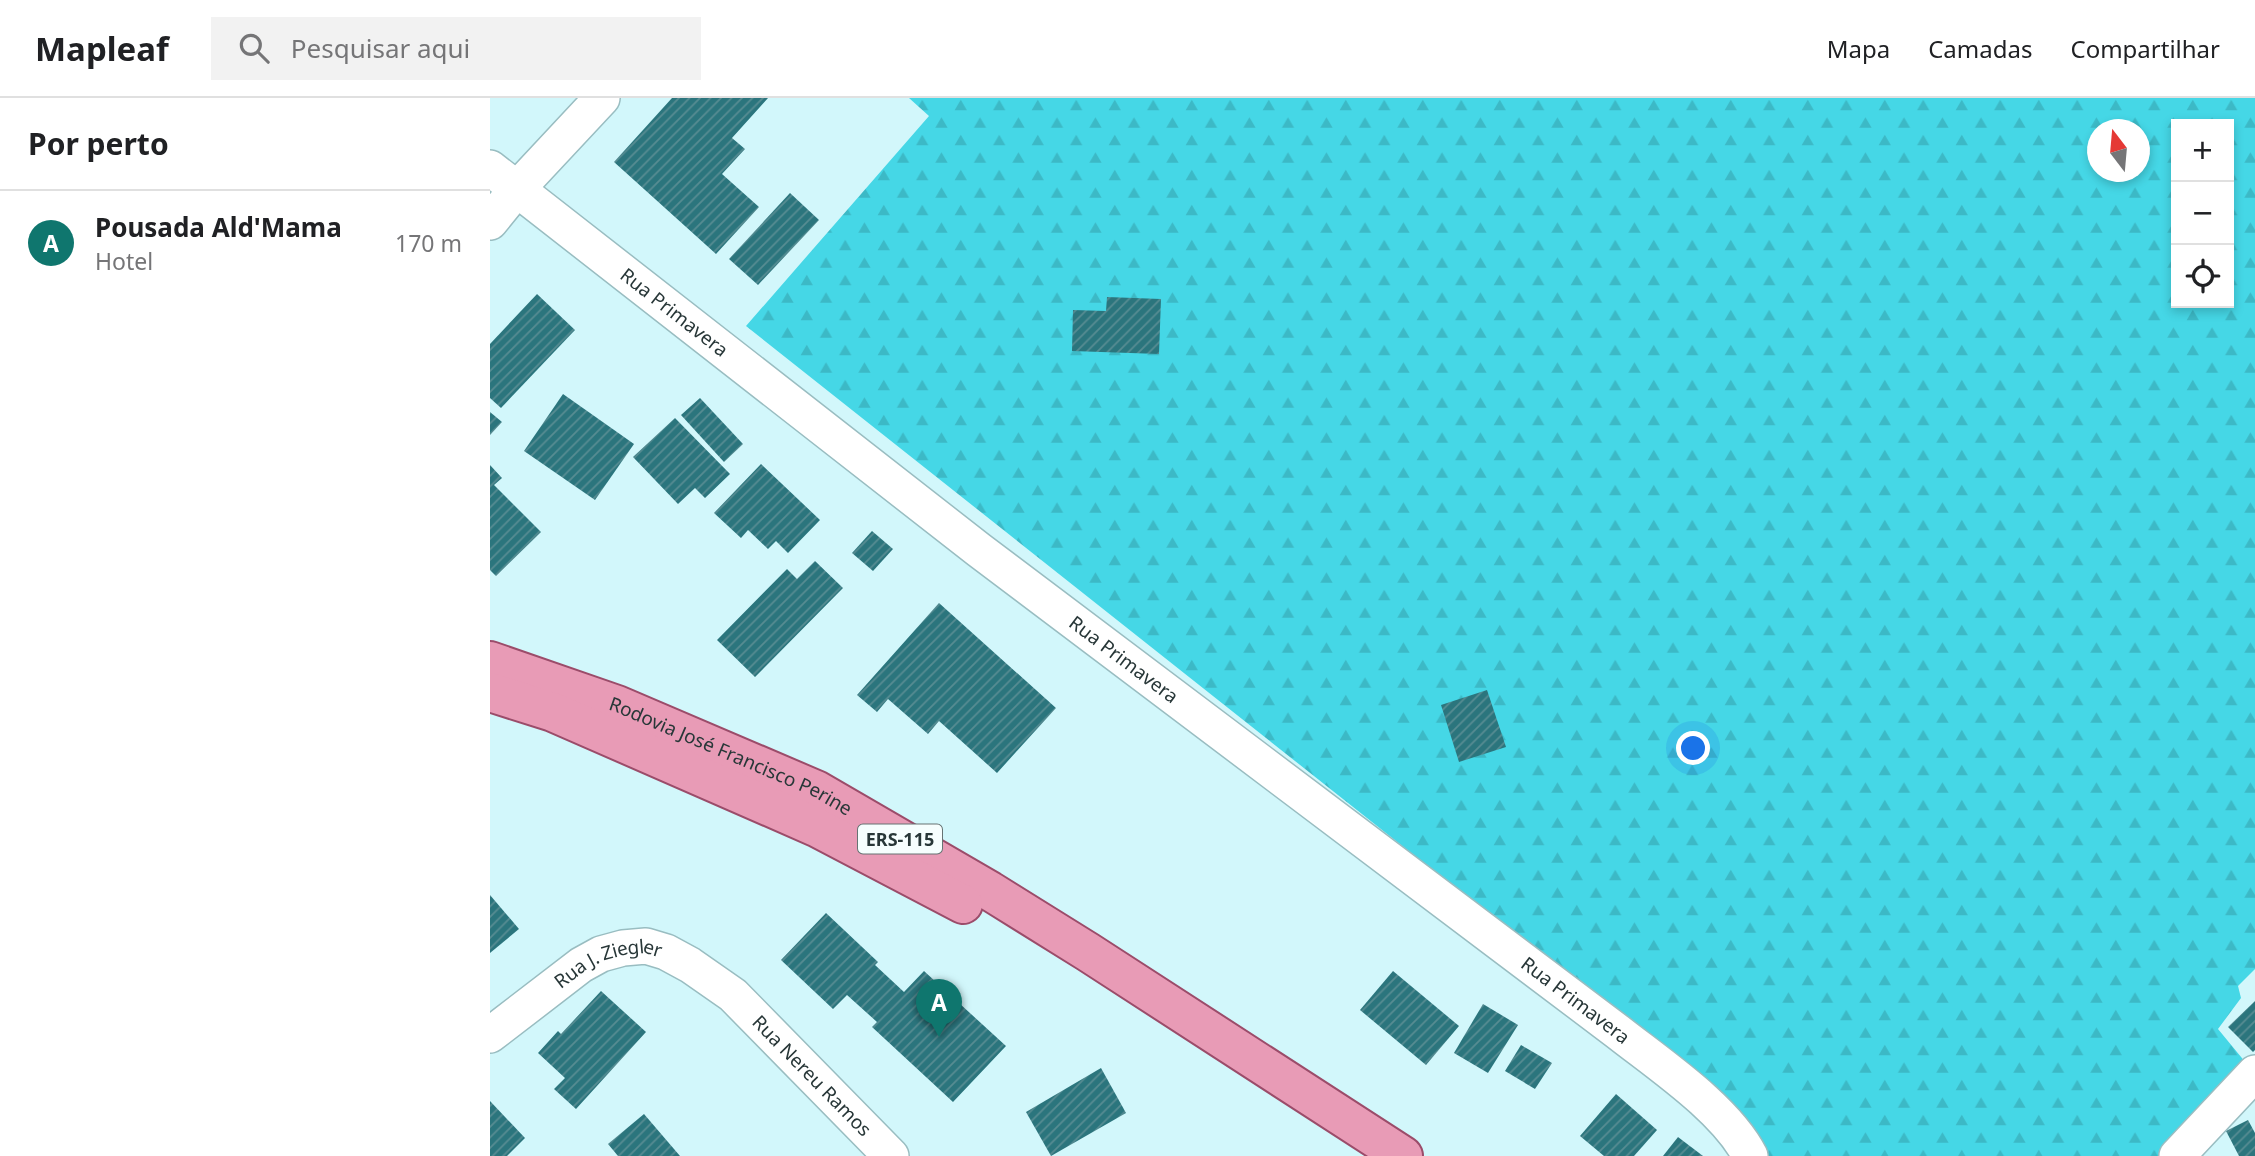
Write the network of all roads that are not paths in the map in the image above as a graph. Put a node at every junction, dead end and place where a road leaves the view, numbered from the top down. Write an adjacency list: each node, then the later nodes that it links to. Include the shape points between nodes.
1 (602, 98): 2 (street)
2 (503, 179): 3 (street); 12 (street, Rua Primavera, via 979,550 1629,1041 1704,1100)
3 (490, 222)
4 (490, 662): 9 (main road, Rodovia José Francisco Perine / ERS-115, via 617,705 816,790 990,891)
5 (490, 692): 9 (main road, Rodovia José Francisco Perine / ERS-115, via 553,712 816,827)
6 (733, 995): 7 (street, Rua J. Ziegler, via 700,970 666,953 646,946 623,948 581,965); 10 (street, Rua Nereu Ramos)
7 (490, 1035)
8 (2255, 1073): 13 (street)
9 (1280, 1077): 11 (main road, Rodovia José Francisco Perine / ERS-115)
10 (891, 1156)
11 (1403, 1156)
12 (1750, 1156)
13 (2177, 1156)

